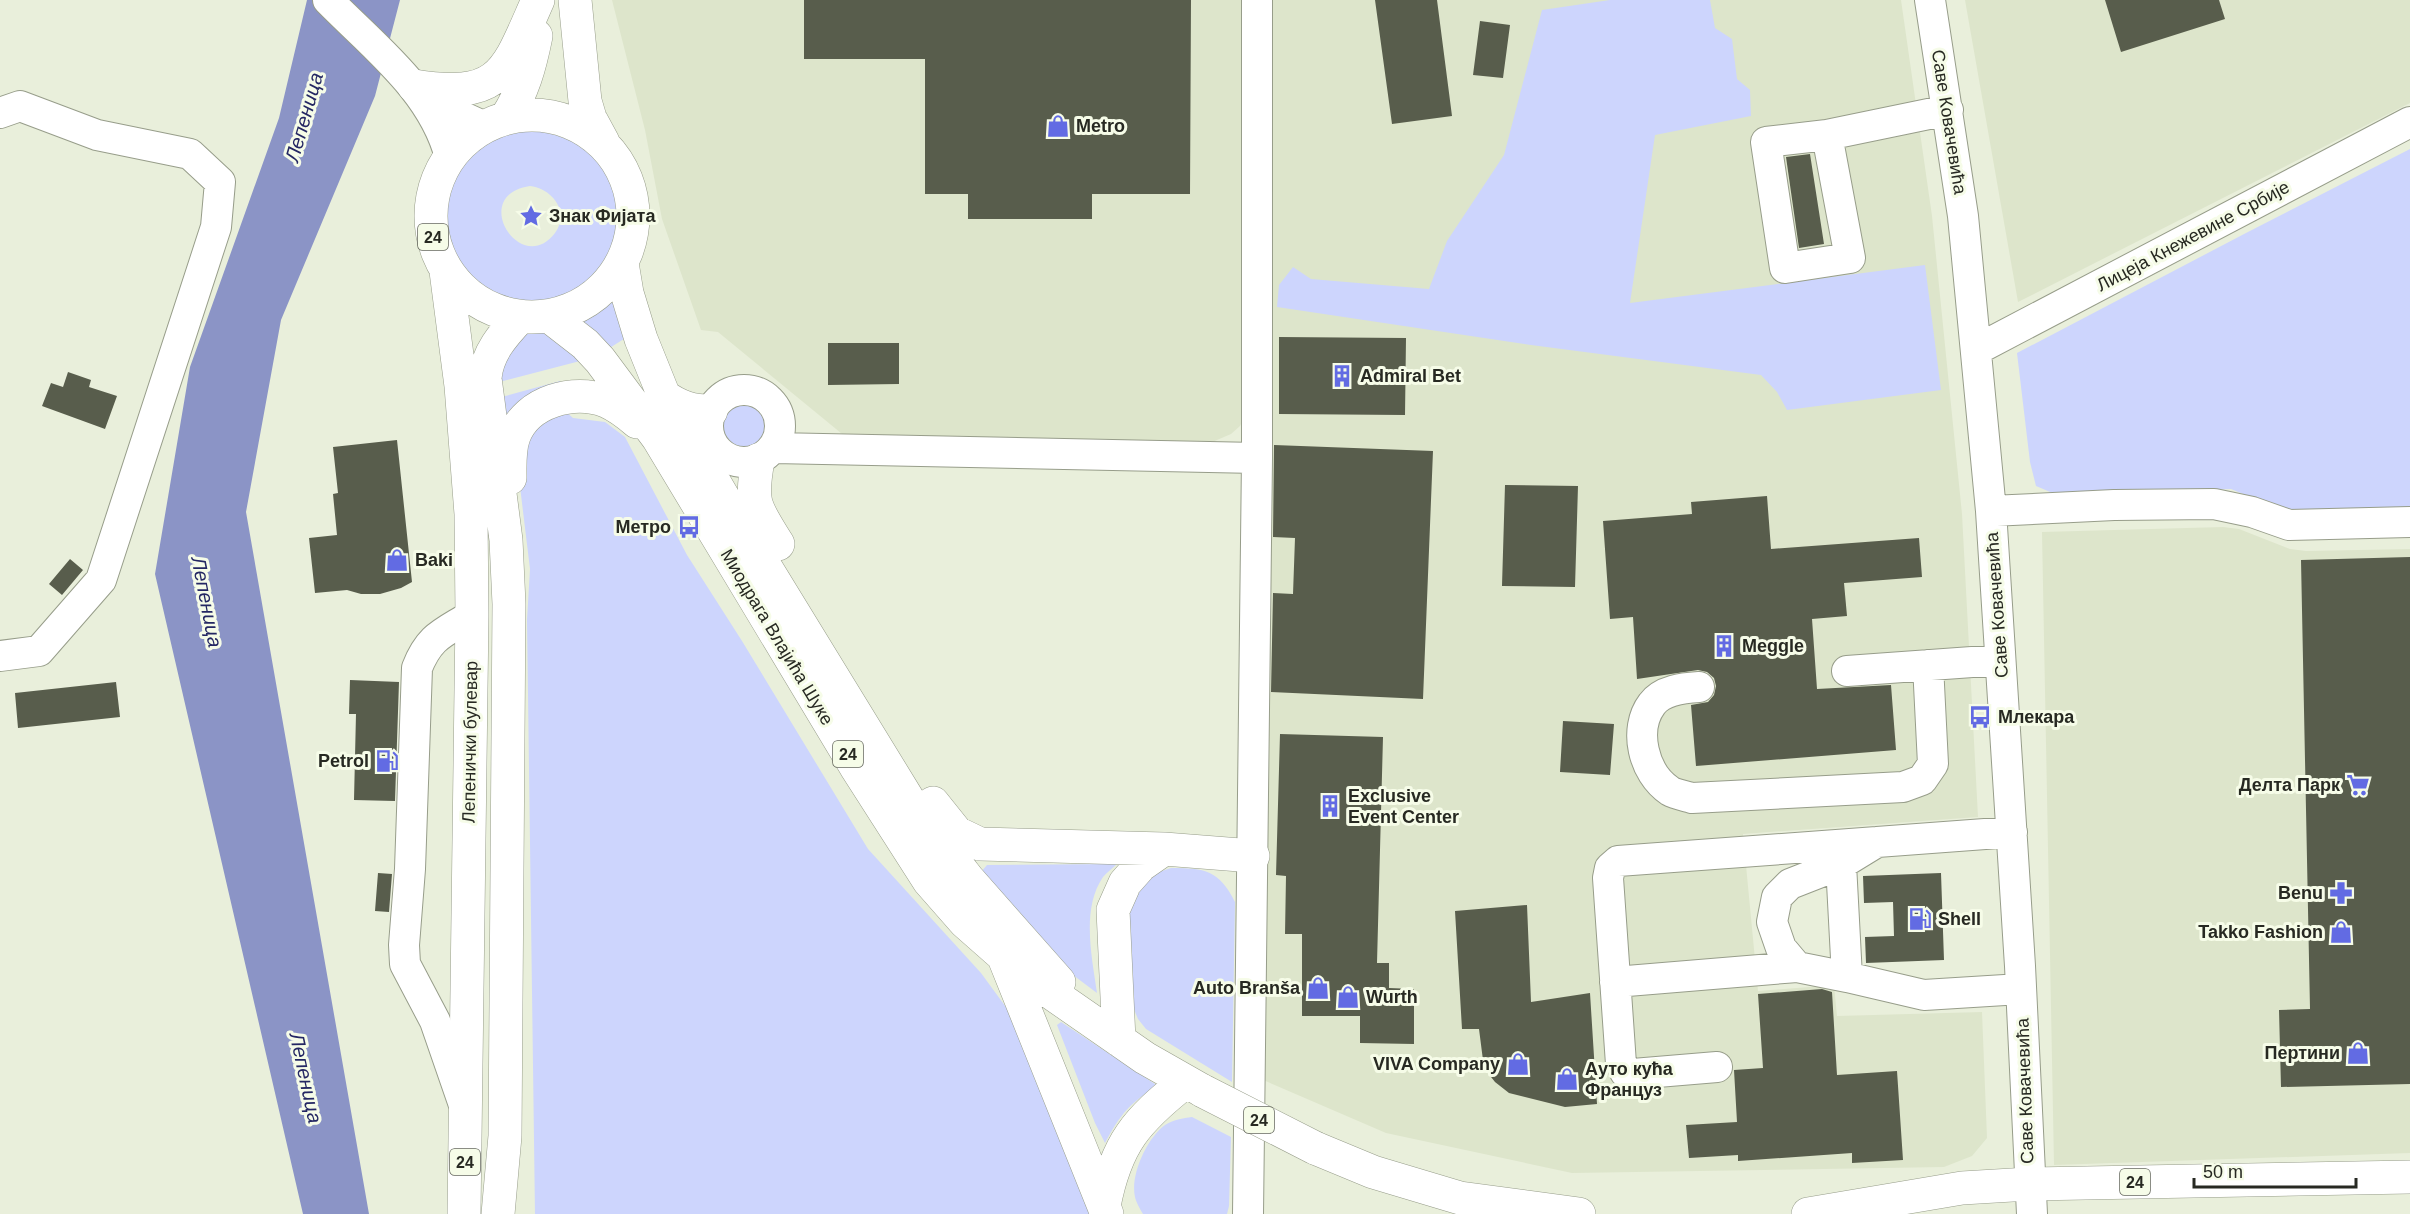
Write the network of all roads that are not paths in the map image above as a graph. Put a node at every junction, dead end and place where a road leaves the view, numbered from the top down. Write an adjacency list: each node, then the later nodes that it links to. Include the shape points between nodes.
1 (328, 0): 7 (street)
2 (538, 0): 7 (main road, via 508,64 487,83 460,91)
3 (544, 0): 10 (main road, via 519,98)
4 (575, 0): 13 (main road, via 585,101)
5 (1257, 0): 23 (street)
6 (1930, 0): 8 (street, Саве Ковачевића)
7 (414, 86): 10 (street, via 463,117); 14 (street, via 435,115)
8 (1948, 110): 12 (street); 18 (street, Саве Ковачевића)
9 (0, 113): 28 (street, via 20,106 97,135 190,154 220,182 216,227 101,580 39,651)
10 (496, 122): 13 (main road, 24, via 532,114 558,118 582,127); 14 (main road, 24, via 466,139)
11 (2410, 122): 18 (street, Лицеја Кнежевине Србије)
12 (1827, 135): 12 (street, via 1766,142 1785,267 1850,258)
13 (603, 142): 15 (main road, 24, via 622,168 632,199 633,231)
14 (450, 157): 16 (main road, 24, via 435,186 430,219)
15 (622, 263): 17 (main road, 24, via 590,300 568,311); 19 (main road, Миодрага Влајића Шуке / 24, via 630,302)
16 (446, 272): 17 (main road, 24, via 474,299 496,311); 27 (main road, Лепенички булевар / 24, via 461,387 471,514)
17 (534, 316): 21 (main road, Миодрага Влајића Шуке / 24, via 585,344); 26 (main road, 24, via 503,335 486,368)
18 (1976, 350): 24 (street, Саве Ковачевића)
19 (664, 396): 20 (main road, via 693,411); 33 (main road, Миодрага Влајића Шуке / 24)
20 (711, 411): 22 (street, via 709,436 723,456 746,463); 22 (street, via 718,401 739,390 763,395 778,413 781,425 779,437)
21 (658, 438): 26 (main road, via 627,414 595,398 571,396 540,406 514,436); 40 (main road, Миодрага Влајића Шуке / 24, via 907,848 929,881)
22 (766, 454): 23 (street); 33 (main road, via 753,488 755,505 828,638)
23 (1257, 458): 38 (street)
24 (1991, 511): 25 (street, via 2214,504 2289,525); 29 (street, Саве Ковачевића)
25 (2410, 522)
26 (506, 540): 53 (main road, 24, via 510,647 505,1136)
27 (472, 615): 48 (main road, Лепенички булевар / 24); 48 (street, via 435,639 417,668 404,945 405,964 435,1021)
28 (0, 656)
29 (2000, 660): 30 (street); 35 (street, Саве Ковачевића)
30 (1928, 665): 31 (street); 32 (street, via 1933,764 1922,780 1903,787 1692,798 1670,791 1652,771 1642,747 1642,724 1653,702 1675,689)
31 (1847, 671)
32 (1699, 687)
33 (840, 688): 34 (main road, Миодрага Влајића Шуке / 24)
34 (860, 721): 37 (main road, via 884,741 952,828 972,841 994,846); 45 (main road, Миодрага Влајића Шуке / 24, via 934,837 981,895)
35 (2012, 832): 36 (street); 44 (street, Саве Ковачевића)
36 (1877, 842): 39 (street); 43 (street, via 1618,861 1610,868 1608,878)
37 (1164, 849): 38 (main road); 45 (main road, via 1141,865 1125,883 1113,910)
38 (1253, 855): 54 (street)
39 (1841, 864): 41 (street, via 1790,884 1777,897 1772,922 1781,948); 42 (street)
40 (1004, 959): 45 (main road, Миодрага Влајића Шуке / 24); 51 (main road)
41 (1797, 967): 42 (street); 43 (street)
42 (1847, 977): 44 (street, via 1924,995)
43 (1615, 982): 46 (street, via 1621,1064 1625,1072)
44 (2021, 989): 50 (street, Саве Ковачевића)
45 (1106, 1031): 47 (main road, Миодрага Влајића Шуке / 24)
46 (1717, 1066)
47 (1194, 1086): 51 (main road, via 1148,1113 1126,1140 1113,1168); 55 (main road, Миодрага Влајића Шуке / 24, bridge, via 1315,1148 1373,1172 1488,1203)
48 (465, 1110): 52 (main road, Лепенички булевар / 24)
49 (2410, 1177): 50 (main road, 24)
50 (2030, 1199): 56 (main road, 24, via 1962,1188)
51 (1106, 1210)
52 (464, 1214)
53 (498, 1214)
54 (1248, 1214)
55 (1579, 1214)
56 (1808, 1214)

